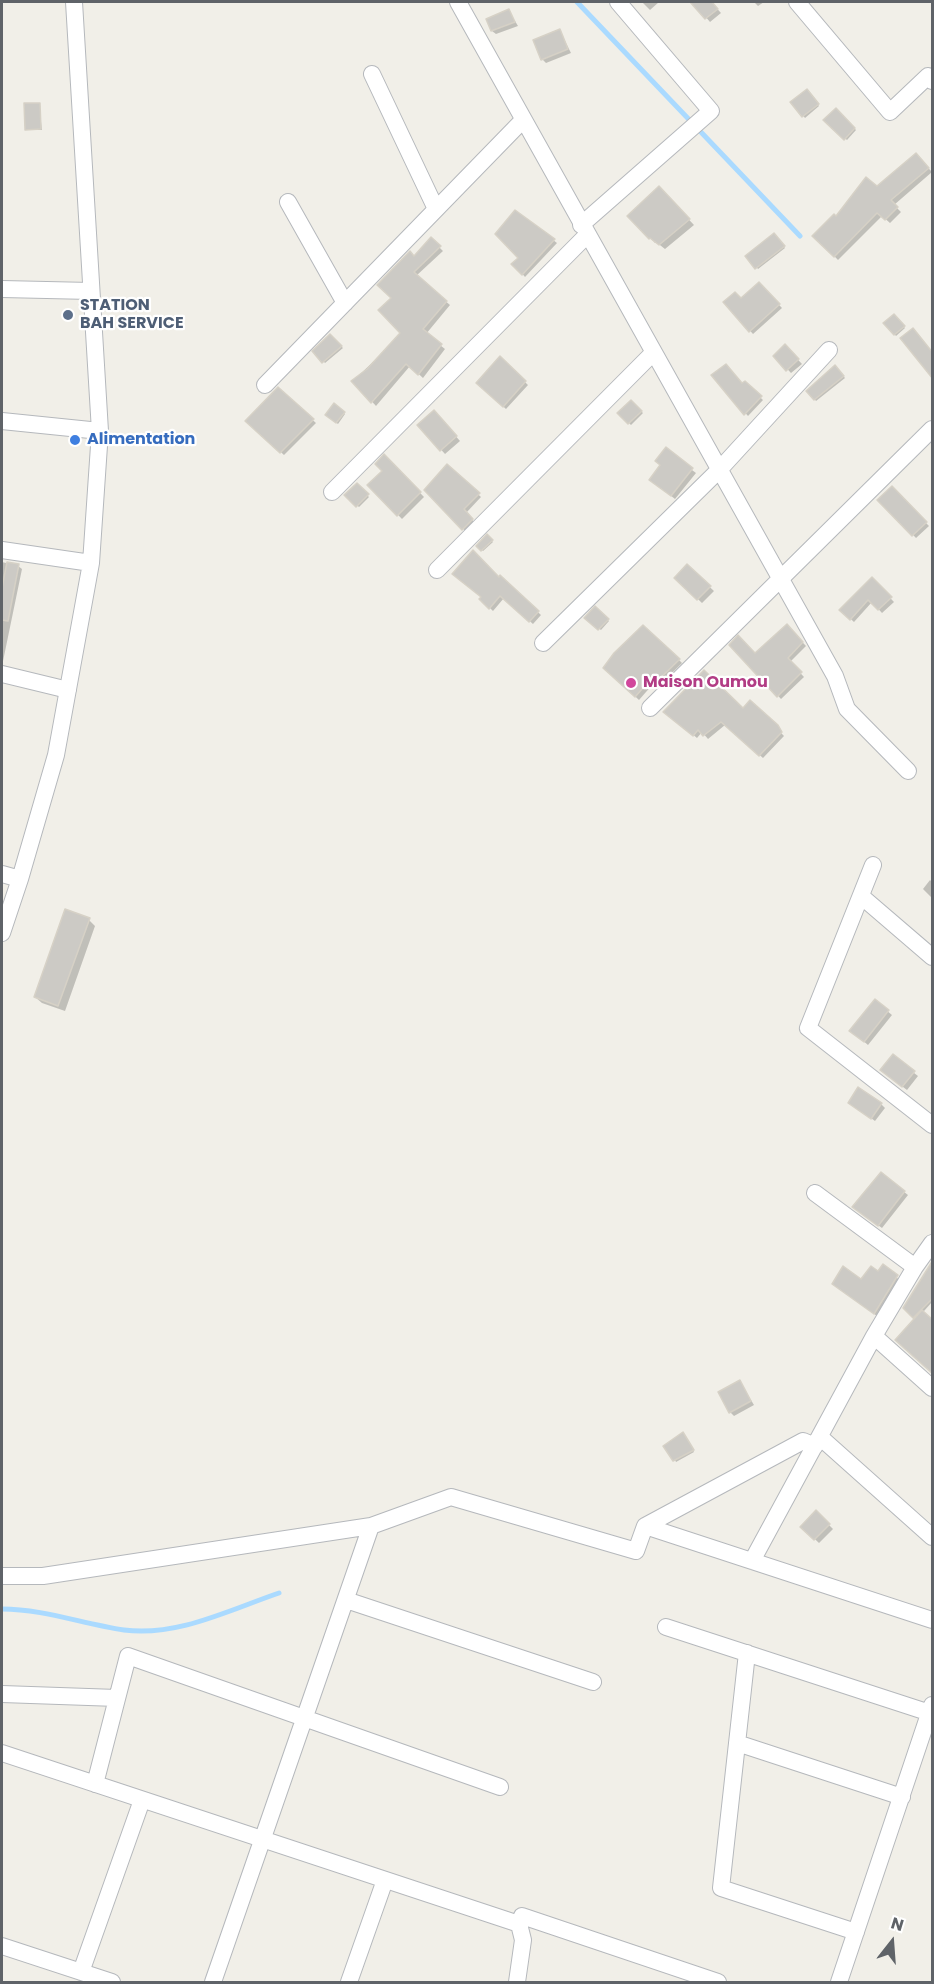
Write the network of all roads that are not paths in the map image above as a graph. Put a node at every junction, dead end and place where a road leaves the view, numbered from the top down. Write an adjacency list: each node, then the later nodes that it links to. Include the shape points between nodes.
1 (74, 2): 12 (street)
2 (458, 2): 7 (street)
3 (618, 2): 10 (street, via 711,111)
4 (796, 2): 6 (street, via 890,112 928,76)
5 (372, 74): 9 (street)
6 (933, 81)
7 (523, 120): 9 (street); 10 (street)
8 (288, 202): 13 (street)
9 (436, 209): 13 (street)
10 (584, 230): 15 (street); 21 (street)
11 (2, 289): 12 (street)
12 (91, 291): 19 (street)
13 (345, 303): 16 (street)
14 (829, 350): 20 (street)
15 (653, 353): 20 (street); 24 (street)
16 (265, 385)
17 (2, 422): 19 (street)
18 (933, 429): 25 (street)
19 (100, 431): 23 (street)
20 (719, 470): 25 (street); 26 (street)
21 (332, 492)
22 (2, 550): 23 (street)
23 (91, 563): 28 (street)
24 (437, 570)
25 (780, 579): 29 (street); 30 (street, via 835,676 847,709)
26 (543, 643)
27 (2, 674): 28 (street)
28 (68, 690): 33 (street, via 56,755)
29 (650, 708)
30 (908, 771)
31 (873, 865): 34 (street)
32 (2, 874): 33 (street)
33 (20, 879): 35 (street)
34 (861, 896): 36 (street); 37 (street, via 808,1028)
35 (2, 933)
36 (933, 957)
37 (933, 1125)
38 (815, 1193): 40 (street)
39 (933, 1243): 40 (street)
40 (915, 1267): 41 (street)
41 (874, 1336): 42 (street); 43 (street)
42 (933, 1388)
43 (817, 1442): 45 (street, via 802,1441); 46 (street); 47 (street)
44 (371, 1526): 45 (street, via 451,1497 636,1551); 48 (street, via 43,1576); 49 (street)
45 (645, 1526): 47 (street)
46 (933, 1537)
47 (752, 1562): 50 (street)
48 (2, 1576)
49 (346, 1600): 53 (street); 57 (street)
50 (933, 1620)
51 (666, 1627): 52 (street)
52 (747, 1653): 56 (street); 58 (street)
53 (593, 1682)
54 (2, 1694): 55 (street)
55 (117, 1698): 57 (street, via 128,1656); 60 (street)
56 (931, 1709): 62 (street)
57 (304, 1718): 61 (street); 64 (street)
58 (737, 1743): 62 (street); 67 (street, via 721,1888)
59 (2, 1753): 60 (street)
60 (95, 1784): 63 (street)
61 (500, 1787)
62 (902, 1797): 67 (street)
63 (142, 1800): 64 (street); 69 (street)
64 (263, 1839): 65 (street); 71 (street)
65 (385, 1880): 66 (street); 72 (street)
66 (519, 1924): 73 (street, via 523,1940); 74 (street, via 522,1916)
67 (856, 1932): 75 (street)
68 (2, 1946): 69 (street)
69 (81, 1972): 70 (street)
70 (112, 1983)
71 (213, 1983)
72 (349, 1983)
73 (517, 1983)
74 (718, 1983)
75 (839, 1983)

